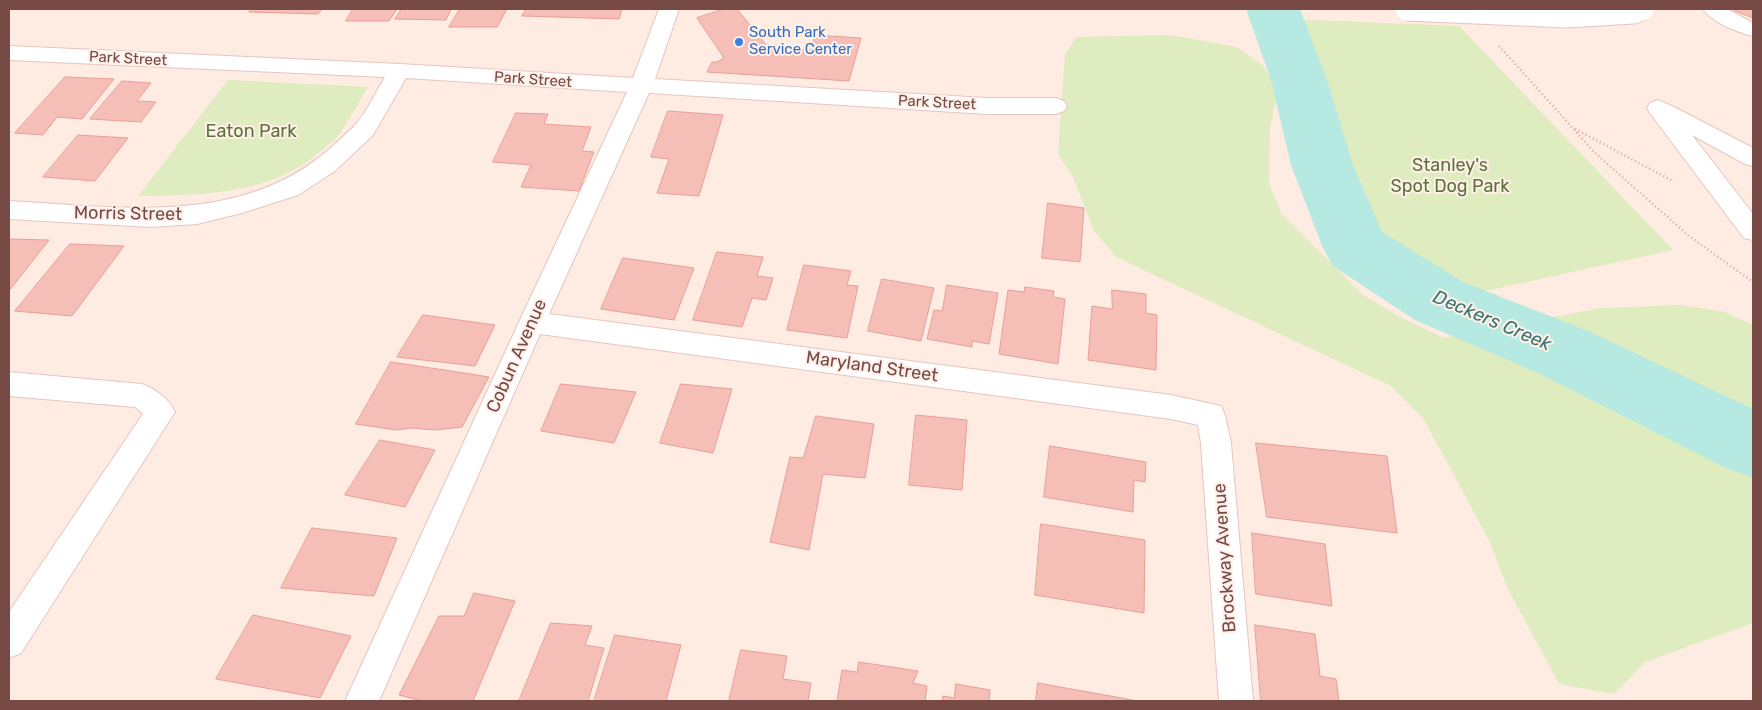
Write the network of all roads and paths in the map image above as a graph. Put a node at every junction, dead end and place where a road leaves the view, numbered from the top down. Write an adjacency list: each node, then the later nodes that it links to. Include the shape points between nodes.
1 (670, 9): 9 (street, Cobun Avenue)
2 (1408, 9): 3 (street, bridge, via 1567,16)
3 (1642, 9)
4 (1714, 9): 5 (street)
5 (1753, 30)
6 (1498, 43): 11 (path)
7 (9, 53): 8 (street, Park Street)
8 (400, 72): 9 (street, Park Street); 14 (street, Morris Street, via 364,129 327,164 289,189 197,215 151,218)
9 (641, 86): 10 (street, Park Street, via 987,106); 17 (street, Cobun Avenue)
10 (1056, 106)
11 (1572, 128): 13 (path); 16 (path, via 1689,236)
12 (1753, 158): 15 (street, via 1658,108)
13 (1676, 183)
14 (9, 210)
15 (1753, 231)
16 (1753, 282)
17 (532, 322): 19 (street, Maryland Street); 21 (street, Cobun Avenue)
18 (9, 384): 20 (street, via 142,396 161,412)
19 (1211, 415): 22 (street, Brockway Avenue, via 1216,443)
20 (9, 641)
21 (362, 701)
22 (1236, 701)

